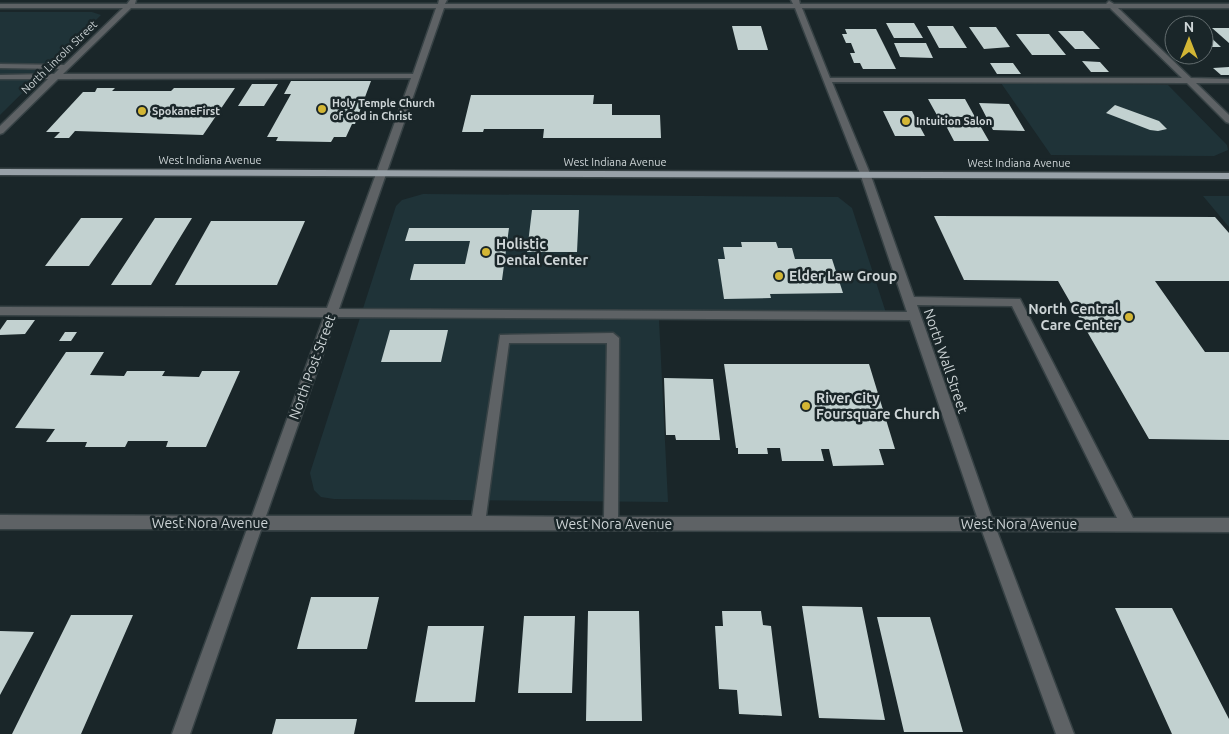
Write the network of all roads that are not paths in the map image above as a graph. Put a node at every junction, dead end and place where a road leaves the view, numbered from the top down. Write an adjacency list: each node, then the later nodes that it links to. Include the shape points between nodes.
1 (132, 3): 2 (street); 5 (street); 8 (street, North Lincoln Street)
2 (442, 3): 3 (street); 9 (street, North Post Street)
3 (796, 3): 4 (street); 12 (street, North Wall Street)
4 (1108, 3): 6 (street); 13 (street)
5 (0, 6)
6 (1229, 6)
7 (0, 66): 8 (street)
8 (64, 67): 11 (street, North Lincoln Street)
9 (415, 76): 11 (street); 18 (street, North Post Street)
10 (0, 77): 11 (street)
11 (54, 77): 16 (street, North Lincoln Street)
12 (827, 80): 13 (street); 19 (street, North Wall Street)
13 (1190, 81): 14 (street); 15 (street)
14 (1229, 81)
15 (1229, 120)
16 (0, 131)
17 (0, 172): 18 (main road, West Indiana Avenue)
18 (380, 174): 19 (main road, West Indiana Avenue); 23 (street, North Post Street)
19 (866, 176): 20 (main road, West Indiana Avenue); 21 (street, North Wall Street)
20 (1229, 176)
21 (909, 301): 24 (street, North Wall Street); 30 (street, via 1016,302)
22 (0, 311): 23 (street)
23 (331, 313): 24 (street); 26 (street, North Post Street)
24 (915, 316): 29 (street, North Wall Street)
25 (0, 522): 26 (street, West Nora Avenue)
26 (256, 524): 27 (street, West Nora Avenue); 32 (street, North Post Street)
27 (478, 524): 28 (street, West Nora Avenue); 28 (street, via 504,338 612,338)
28 (611, 524): 29 (street, West Nora Avenue)
29 (987, 524): 30 (street, West Nora Avenue); 33 (street, North Wall Street)
30 (1128, 524): 31 (street, West Nora Avenue)
31 (1229, 525)
32 (181, 734)
33 (1065, 734)

